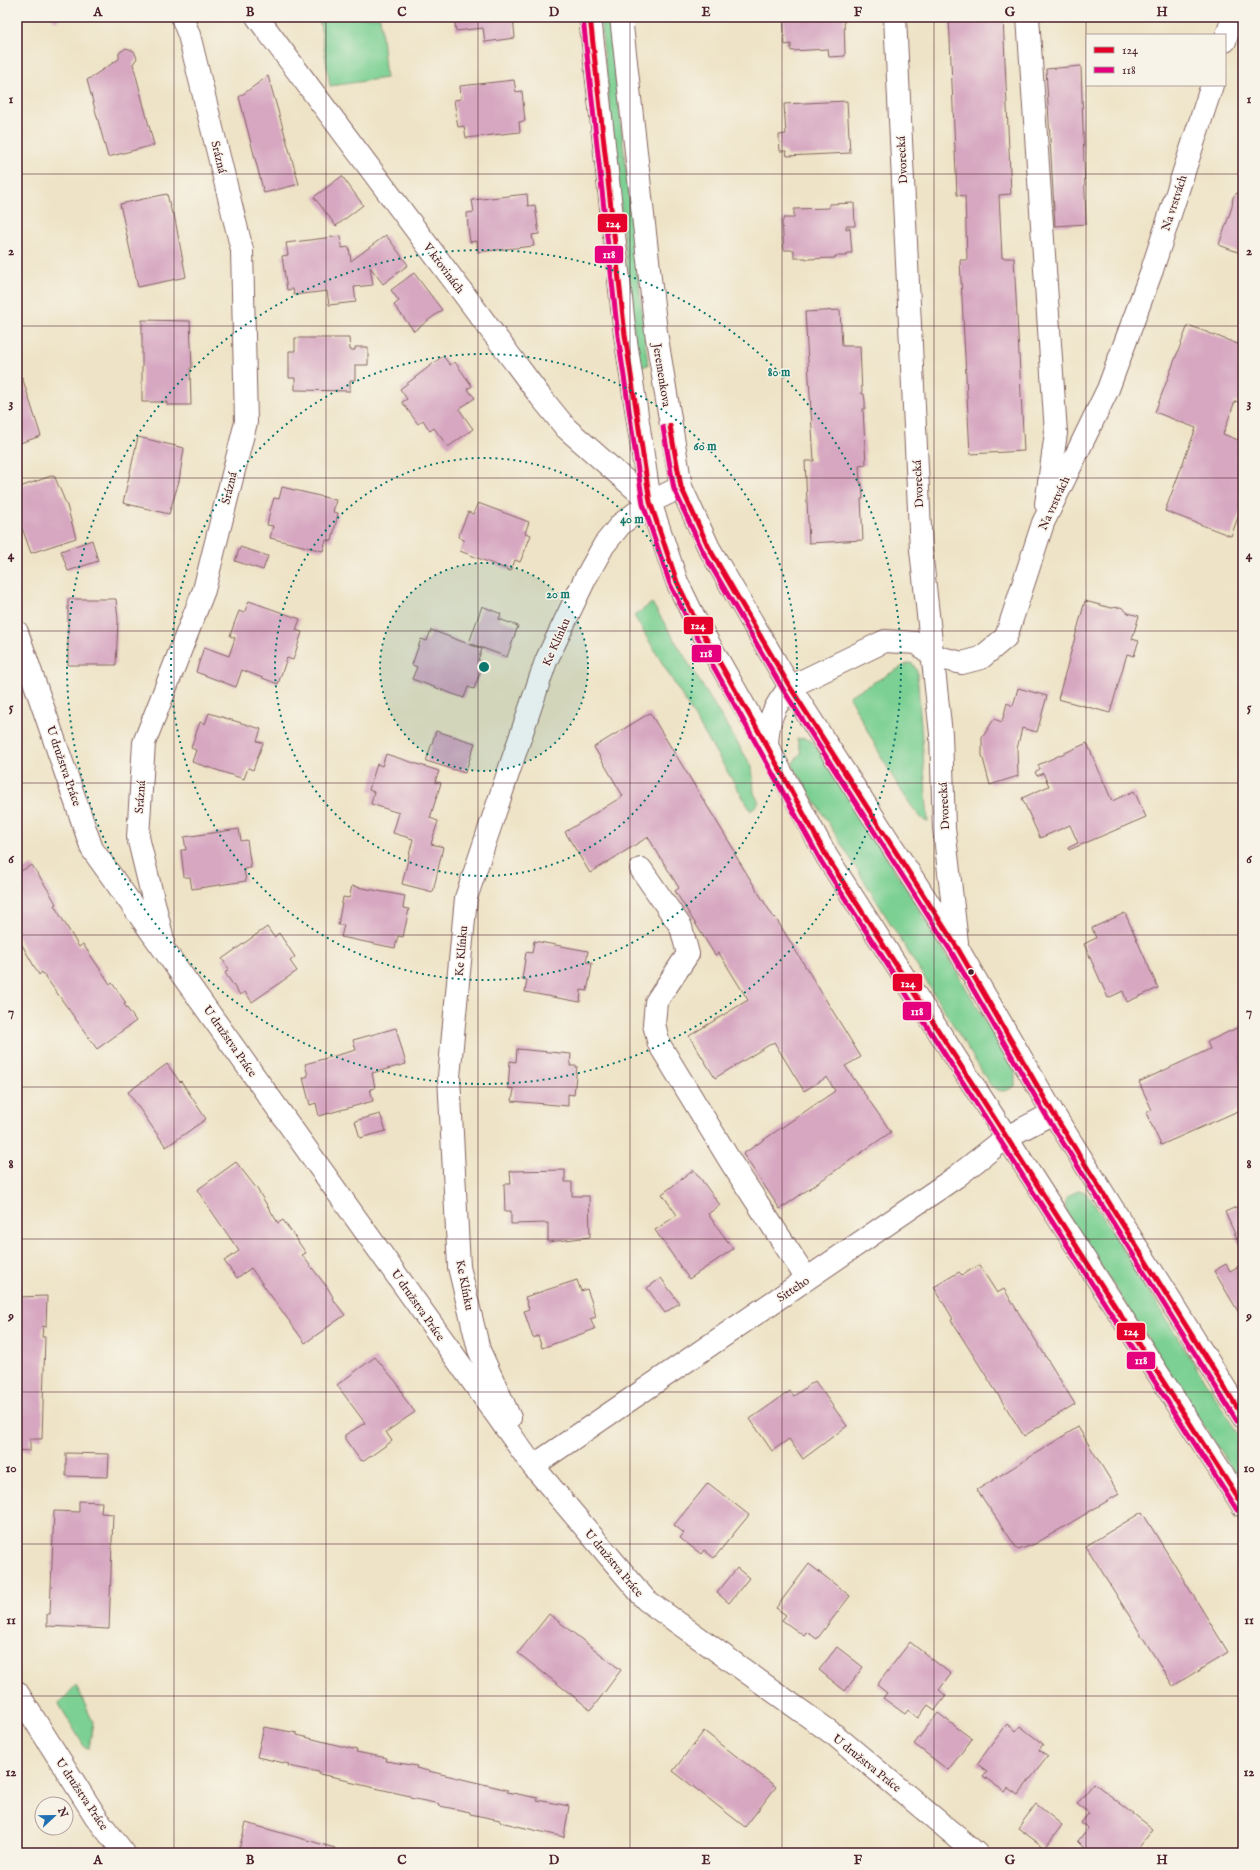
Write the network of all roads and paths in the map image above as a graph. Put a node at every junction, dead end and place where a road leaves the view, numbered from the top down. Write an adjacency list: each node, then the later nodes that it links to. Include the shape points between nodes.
1 (182, 17): 19 (street, Srázná, via 189,34 242,250 246,422 204,590 144,743 138,837)
2 (257, 17): 11 (street, V křovinách, via 540,396 566,428)
3 (590, 17): 11 (street, via 625,335)
4 (621, 17): 10 (street, Jeremenkova, via 656,332)
5 (895, 17): 14 (street, Dvorecká, via 921,550)
6 (1028, 17): 12 (street, via 1056,433)
7 (1233, 17): 8 (street)
8 (1226, 38)
9 (1212, 86): 12 (street, Na vrstvách, via 1152,270 1108,389)
10 (681, 487): 11 (street, Ke Klínku); 15 (street, Jeremenkova, via 709,548)
11 (650, 502): 16 (street, via 677,582); 24 (street, Ke Klínku, via 621,524 604,545 546,661 466,898 449,1077 459,1267 479,1350)
12 (1043, 523): 14 (street, Na vrstvách, via 1006,636 981,658 962,663)
13 (17, 632): 19 (street, U družstva Práce, via 92,848)
14 (933, 656): 15 (street, Na vrstvách, via 917,643 885,641); 18 (street, Dvorecká, via 941,734 944,828)
15 (790, 688): 16 (street, Na vrstvách, via 771,714); 18 (street, Jeremenkova)
16 (767, 746): 21 (street, via 827,857)
17 (641, 870): 22 (street, via 681,927 688,954 656,1002 654,1024 659,1044 732,1164)
18 (958, 949): 20 (street, Jeremenkova)
19 (166, 951): 24 (street, U družstva Práce)
20 (1053, 1113): 21 (street, Sitteho); 23 (street, Jeremenkova)
21 (1007, 1137): 22 (street, Sitteho, via 956,1177); 25 (street)
22 (807, 1279): 24 (street, Sitteho)
23 (1243, 1417)
24 (533, 1466): 28 (street, U družstva Práce, via 646,1600 836,1736)
25 (1243, 1506)
26 (17, 1692): 27 (street, U družstva Práce, via 96,1817)
27 (124, 1853)
28 (976, 1853)

